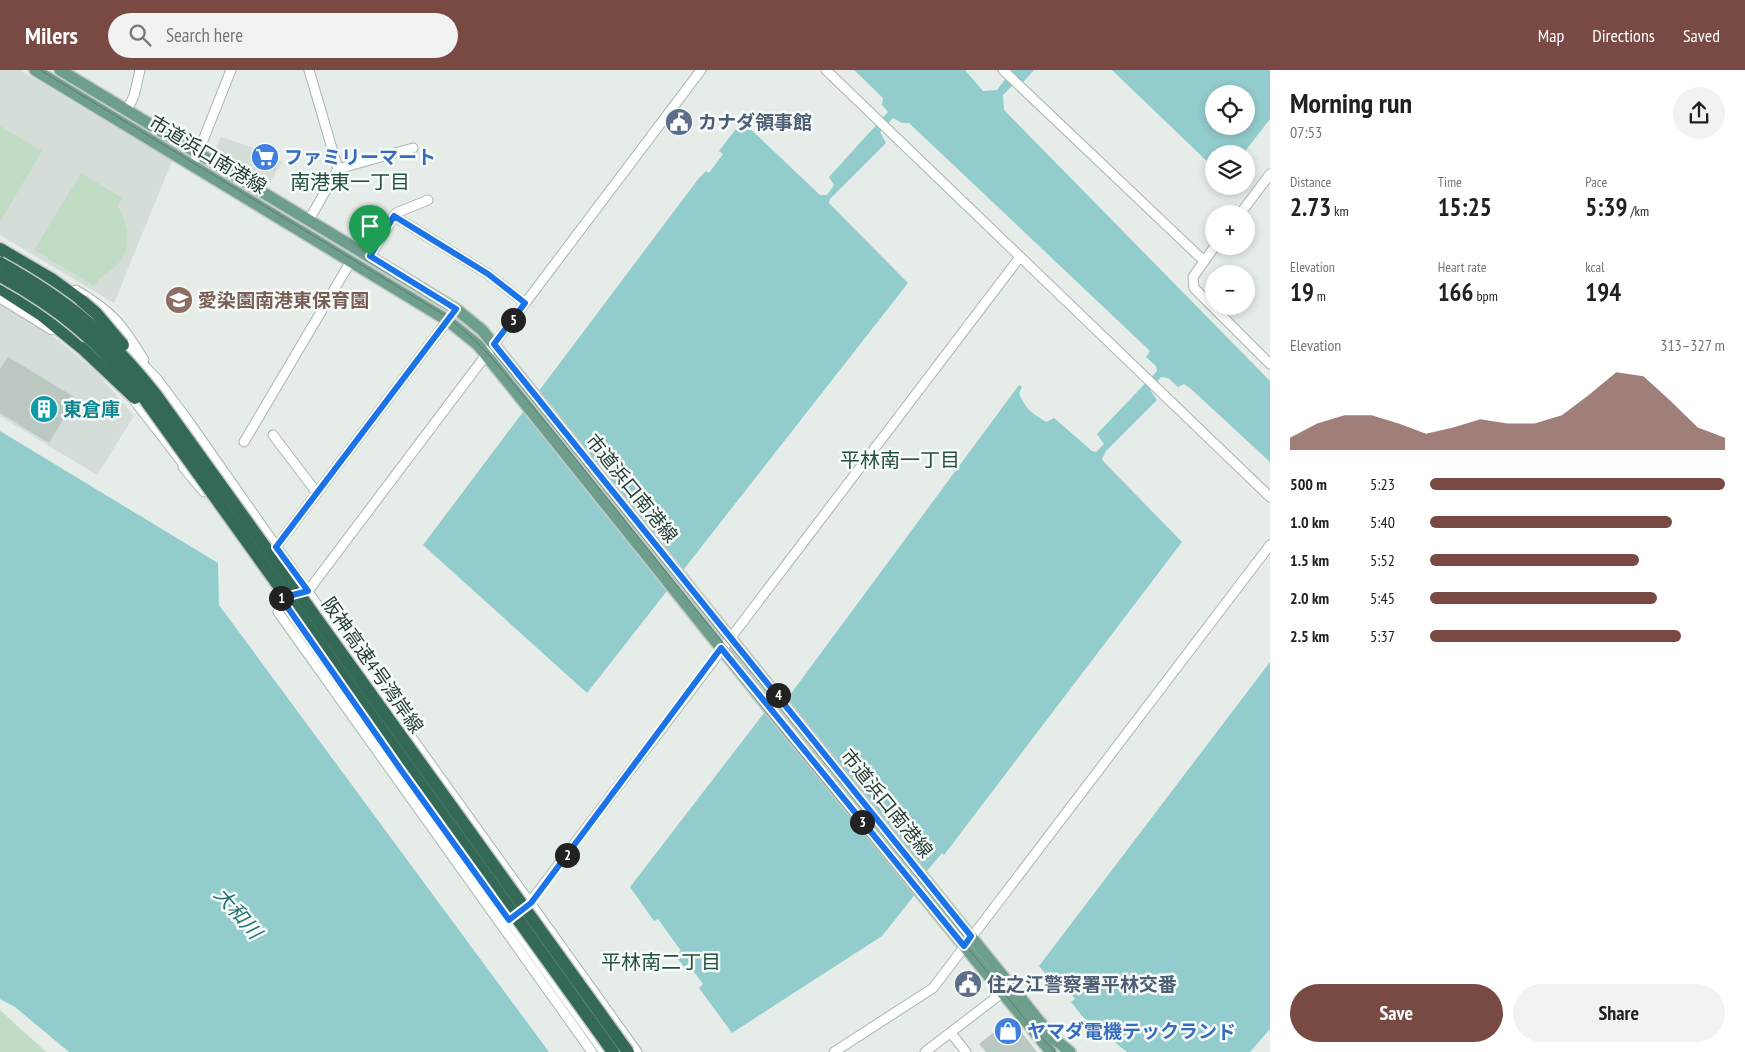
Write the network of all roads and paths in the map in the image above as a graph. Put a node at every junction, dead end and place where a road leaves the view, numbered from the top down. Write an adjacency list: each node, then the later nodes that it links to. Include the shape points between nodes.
1 (35, 70): 12 (main road, 市道浜口南港線)
2 (60, 70): 9 (main road, 市道浜口南港線)
3 (140, 70): 9 (street)
4 (231, 70): 11 (street)
5 (309, 70): 13 (street)
6 (702, 70): 31 (street)
7 (826, 70): 23 (street)
8 (1003, 70): 25 (street)
9 (127, 110): 11 (main road, 市道浜口南港線)
10 (413, 148): 13 (street)
11 (198, 153): 12 (street); 18 (main road, 市道浜口南港線)
12 (193, 166): 24 (main road, 市道浜口南港線)
13 (338, 169): 18 (street)
14 (1270, 174): 16 (street)
15 (428, 200): 17 (street)
16 (1247, 205)
17 (394, 216): 22 (street); 31 (street, via 488,274)
18 (309, 220): 22 (main road, 市道浜口南港線)
19 (0, 247): 37 (street, via 109,312 126,331); 39 (highway, bridge, via 53,280 96,313 141,367)
20 (1208, 255): 25 (street)
21 (0, 256): 37 (street, via 79,305 107,328)
22 (370, 256): 32 (main road, 市道浜口南港線)
23 (1020, 257): 44 (street); 50 (street)
24 (351, 261): 33 (main road, 市道浜口南港線); 40 (street)
25 (1204, 261): 36 (street, via 1192,277 1194,288)
26 (0, 263): 39 (highway, 阪神高速4号湾岸線, bridge, via 52,294 105,337 134,368)
27 (0, 276): 41 (highway, 阪神高速4号湾岸線, bridge, via 50,305 96,343 136,387)
28 (0, 283): 42 (street, via 45,312 95,353 147,415)
29 (0, 288): 41 (highway, bridge, via 50,322 109,372)
30 (0, 298): 42 (street, via 63,338 100,370 134,406)
31 (525, 303): 34 (street)
32 (456, 309): 33 (street); 34 (main road, 市道浜口南港線, via 474,322)
33 (447, 320): 35 (main road, 市道浜口南港線); 43 (street)
34 (494, 344): 35 (street); 50 (main road, 市道浜口南港線)
35 (486, 355): 47 (street); 51 (main road, 市道浜口南港線)
36 (1270, 364)
37 (157, 379): 46 (street)
38 (273, 434): 43 (street)
39 (189, 439): 61 (highway, 阪神高速4号湾岸線, bridge)
40 (244, 442)
41 (187, 458): 60 (highway, 阪神高速4号湾岸線, bridge)
42 (204, 492): 48 (street)
43 (317, 492): 46 (street)
44 (1270, 497)
45 (1270, 545): 54 (street)
46 (276, 547): 47 (street)
47 (308, 591): 48 (street); 52 (street)
48 (281, 598): 53 (street)
49 (278, 612): 58 (street)
50 (730, 636): 51 (street); 54 (main road, 市道浜口南港線)
51 (721, 648): 52 (street); 55 (main road, 市道浜口南港線)
52 (531, 903): 53 (street); 62 (street)
53 (509, 920): 59 (street)
54 (971, 936): 55 (street); 67 (main road, 市道浜口南港線, via 1052,1037)
55 (964, 946): 56 (main road, 市道浜口南港線); 63 (street, via 933,988)
56 (1002, 993): 57 (street); 66 (main road, 市道浜口南港線)
57 (951, 1032): 64 (street); 65 (street)
58 (592, 1052)
59 (604, 1052)
60 (613, 1052)
61 (628, 1052)
62 (637, 1052)
63 (834, 1052)
64 (925, 1052)
65 (966, 1052)
66 (1051, 1052)
67 (1070, 1052)

